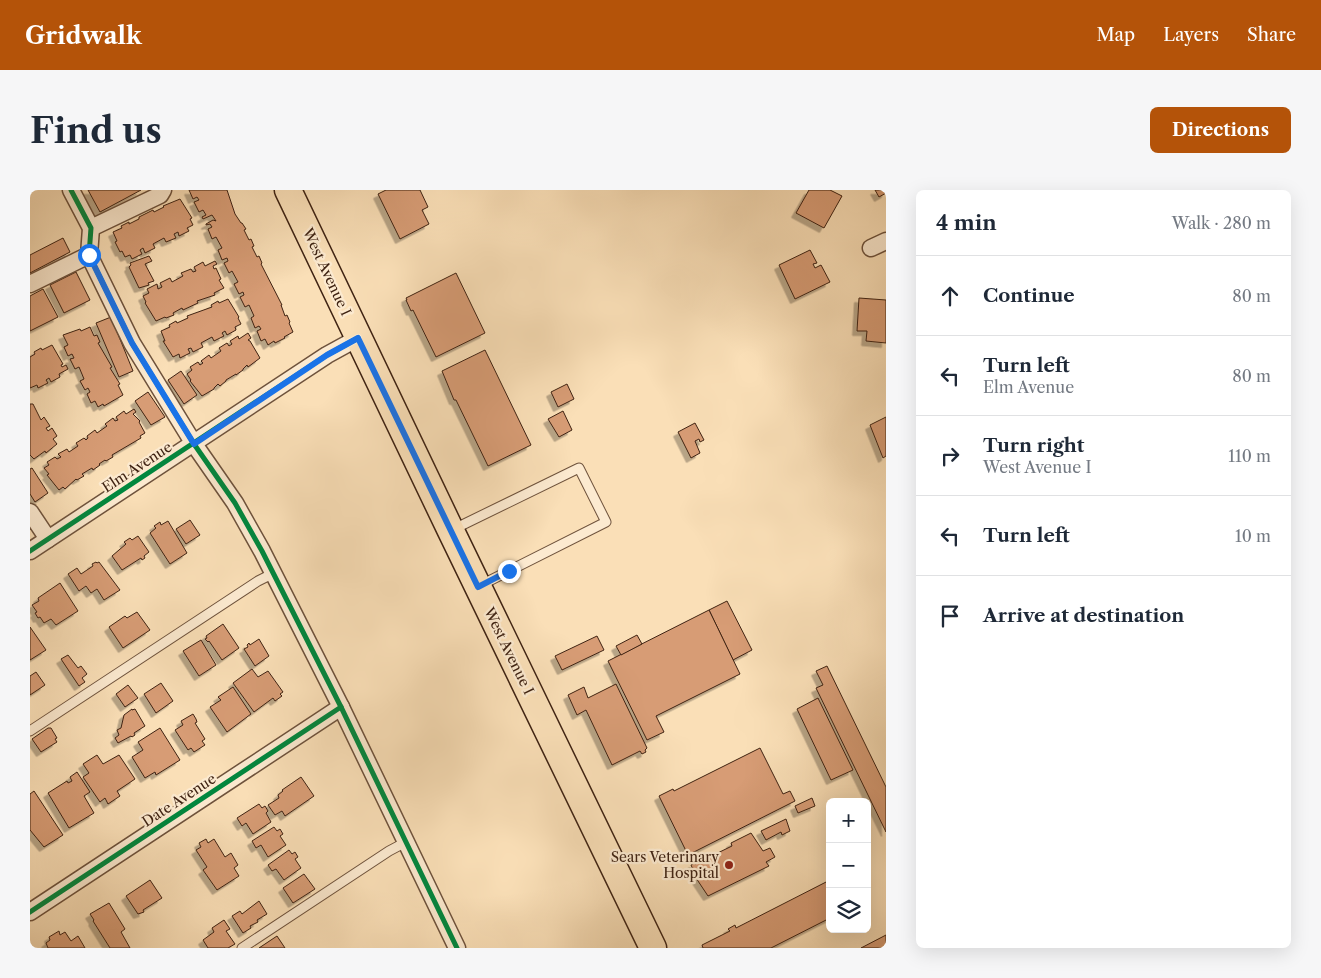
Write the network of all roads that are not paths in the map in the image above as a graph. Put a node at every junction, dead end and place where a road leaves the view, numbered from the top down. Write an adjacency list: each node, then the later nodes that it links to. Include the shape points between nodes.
1 (71, 190): 4 (street)
2 (163, 190): 4 (street, via 160,195)
3 (288, 190): 9 (main road, West Avenue I)
4 (91, 228): 7 (street)
5 (886, 241): 6 (street)
6 (871, 248)
7 (89, 255): 8 (street); 10 (street, via 132,343)
8 (30, 284)
9 (358, 338): 10 (street, Elm Avenue, via 327,355); 12 (main road, West Avenue I)
10 (194, 444): 13 (street, Elm Avenue); 15 (street, via 234,503)
11 (30, 512): 13 (street)
12 (450, 531): 16 (main road, West Avenue I); 16 (lane, via 579,468 584,477 606,522)
13 (48, 539): 14 (street, Elm Avenue)
14 (30, 551)
15 (274, 573): 17 (street); 18 (lane, via 258,580)
16 (478, 587): 23 (main road, West Avenue I)
17 (341, 707): 19 (street); 20 (street, Date Avenue)
18 (30, 731)
19 (406, 842): 21 (lane); 22 (street)
20 (30, 912)
21 (242, 948)
22 (457, 948)
23 (653, 948)

